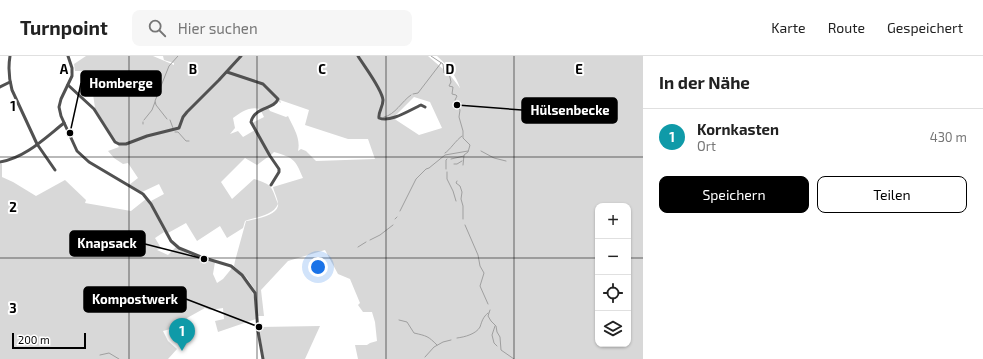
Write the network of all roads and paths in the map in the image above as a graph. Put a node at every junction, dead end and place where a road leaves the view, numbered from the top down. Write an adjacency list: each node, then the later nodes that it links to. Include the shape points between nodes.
1 (10, 56): 6 (street)
2 (68, 56): 7 (street, via 72,74)
3 (241, 56): 5 (street)
4 (358, 56): 9 (street, via 382,96 379,118 389,119 421,105)
5 (227, 72): 7 (street, via 187,112 179,128 122,145 115,142 89,104); 14 (street, via 263,84 278,99 253,116 251,122 279,169)
6 (10, 82): 8 (street); 11 (street)
7 (68, 85): 10 (street, via 59,105)
8 (0, 87)
9 (425, 107)
10 (64, 123): 11 (street); 15 (street, via 74,148 81,156 143,194 171,241 182,250 231,266 242,275 255,293)
11 (38, 144): 12 (street, via 16,157); 13 (street)
12 (0, 162)
13 (55, 170)
14 (271, 185)
15 (263, 359)

